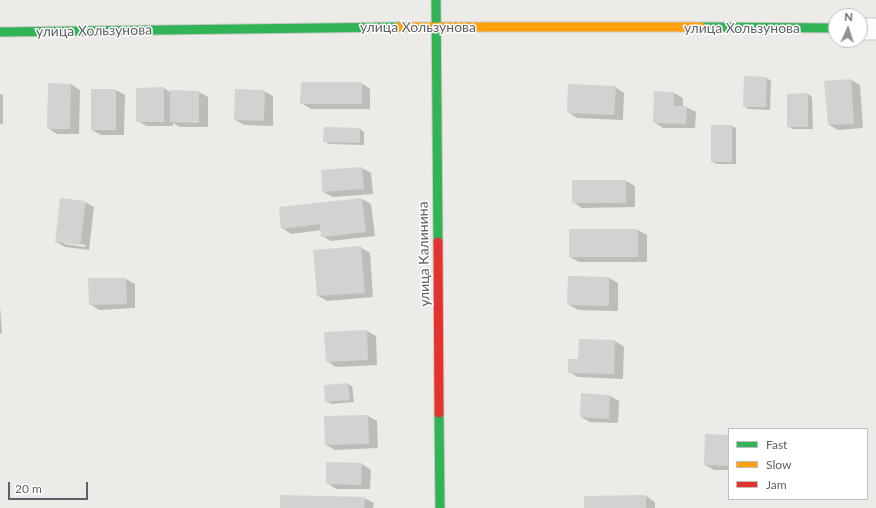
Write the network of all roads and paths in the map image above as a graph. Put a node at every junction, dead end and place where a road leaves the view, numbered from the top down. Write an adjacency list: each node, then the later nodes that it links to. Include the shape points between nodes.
1 (436, 0): 2 (street, улица Калинина)
2 (436, 26): 3 (street, улица Хользунова); 4 (street, улица Хользунова); 5 (street, улица Калинина)
3 (828, 28)
4 (0, 32)
5 (440, 508)

